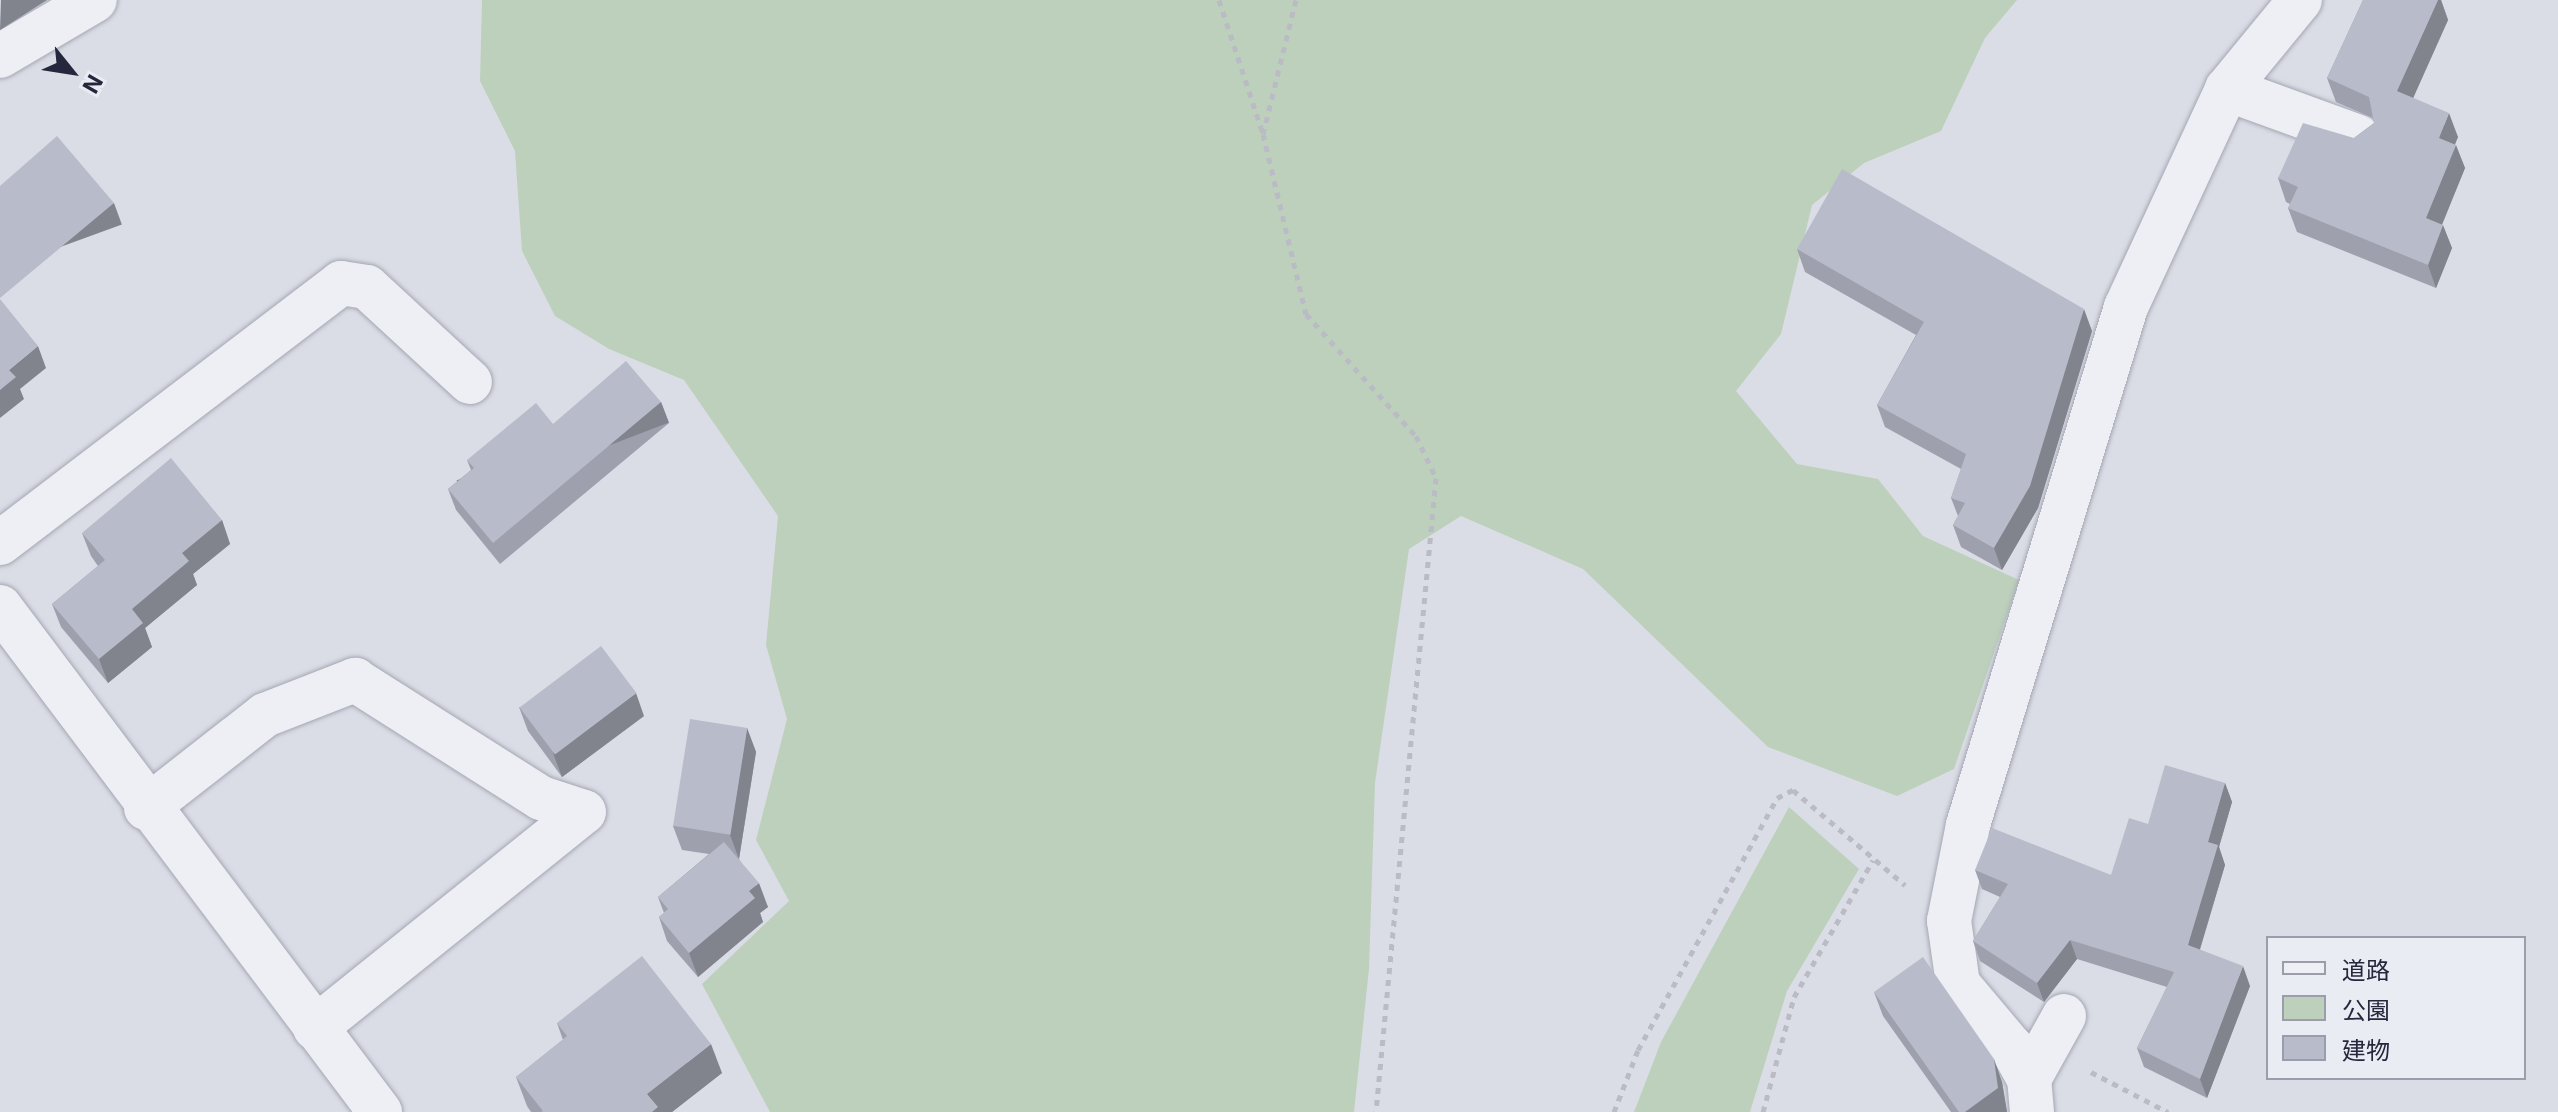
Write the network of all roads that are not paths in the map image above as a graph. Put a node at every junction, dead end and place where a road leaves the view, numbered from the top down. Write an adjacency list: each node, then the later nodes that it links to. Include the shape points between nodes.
1 (95, 0): 3 (street)
2 (2300, 0): 4 (street)
3 (0, 56)
4 (2227, 89): 5 (street); 11 (street, via 2126,307 1968,825 1949,921 1958,984)
5 (2359, 137)
6 (470, 382): 7 (street, via 367,287 341,283)
7 (0, 543)
8 (0, 607): 9 (street)
9 (146, 808): 10 (street); 10 (street, via 265,715 355,680 541,798 584,812)
10 (315, 1028): 12 (street)
11 (2043, 1064)
12 (380, 1112)

